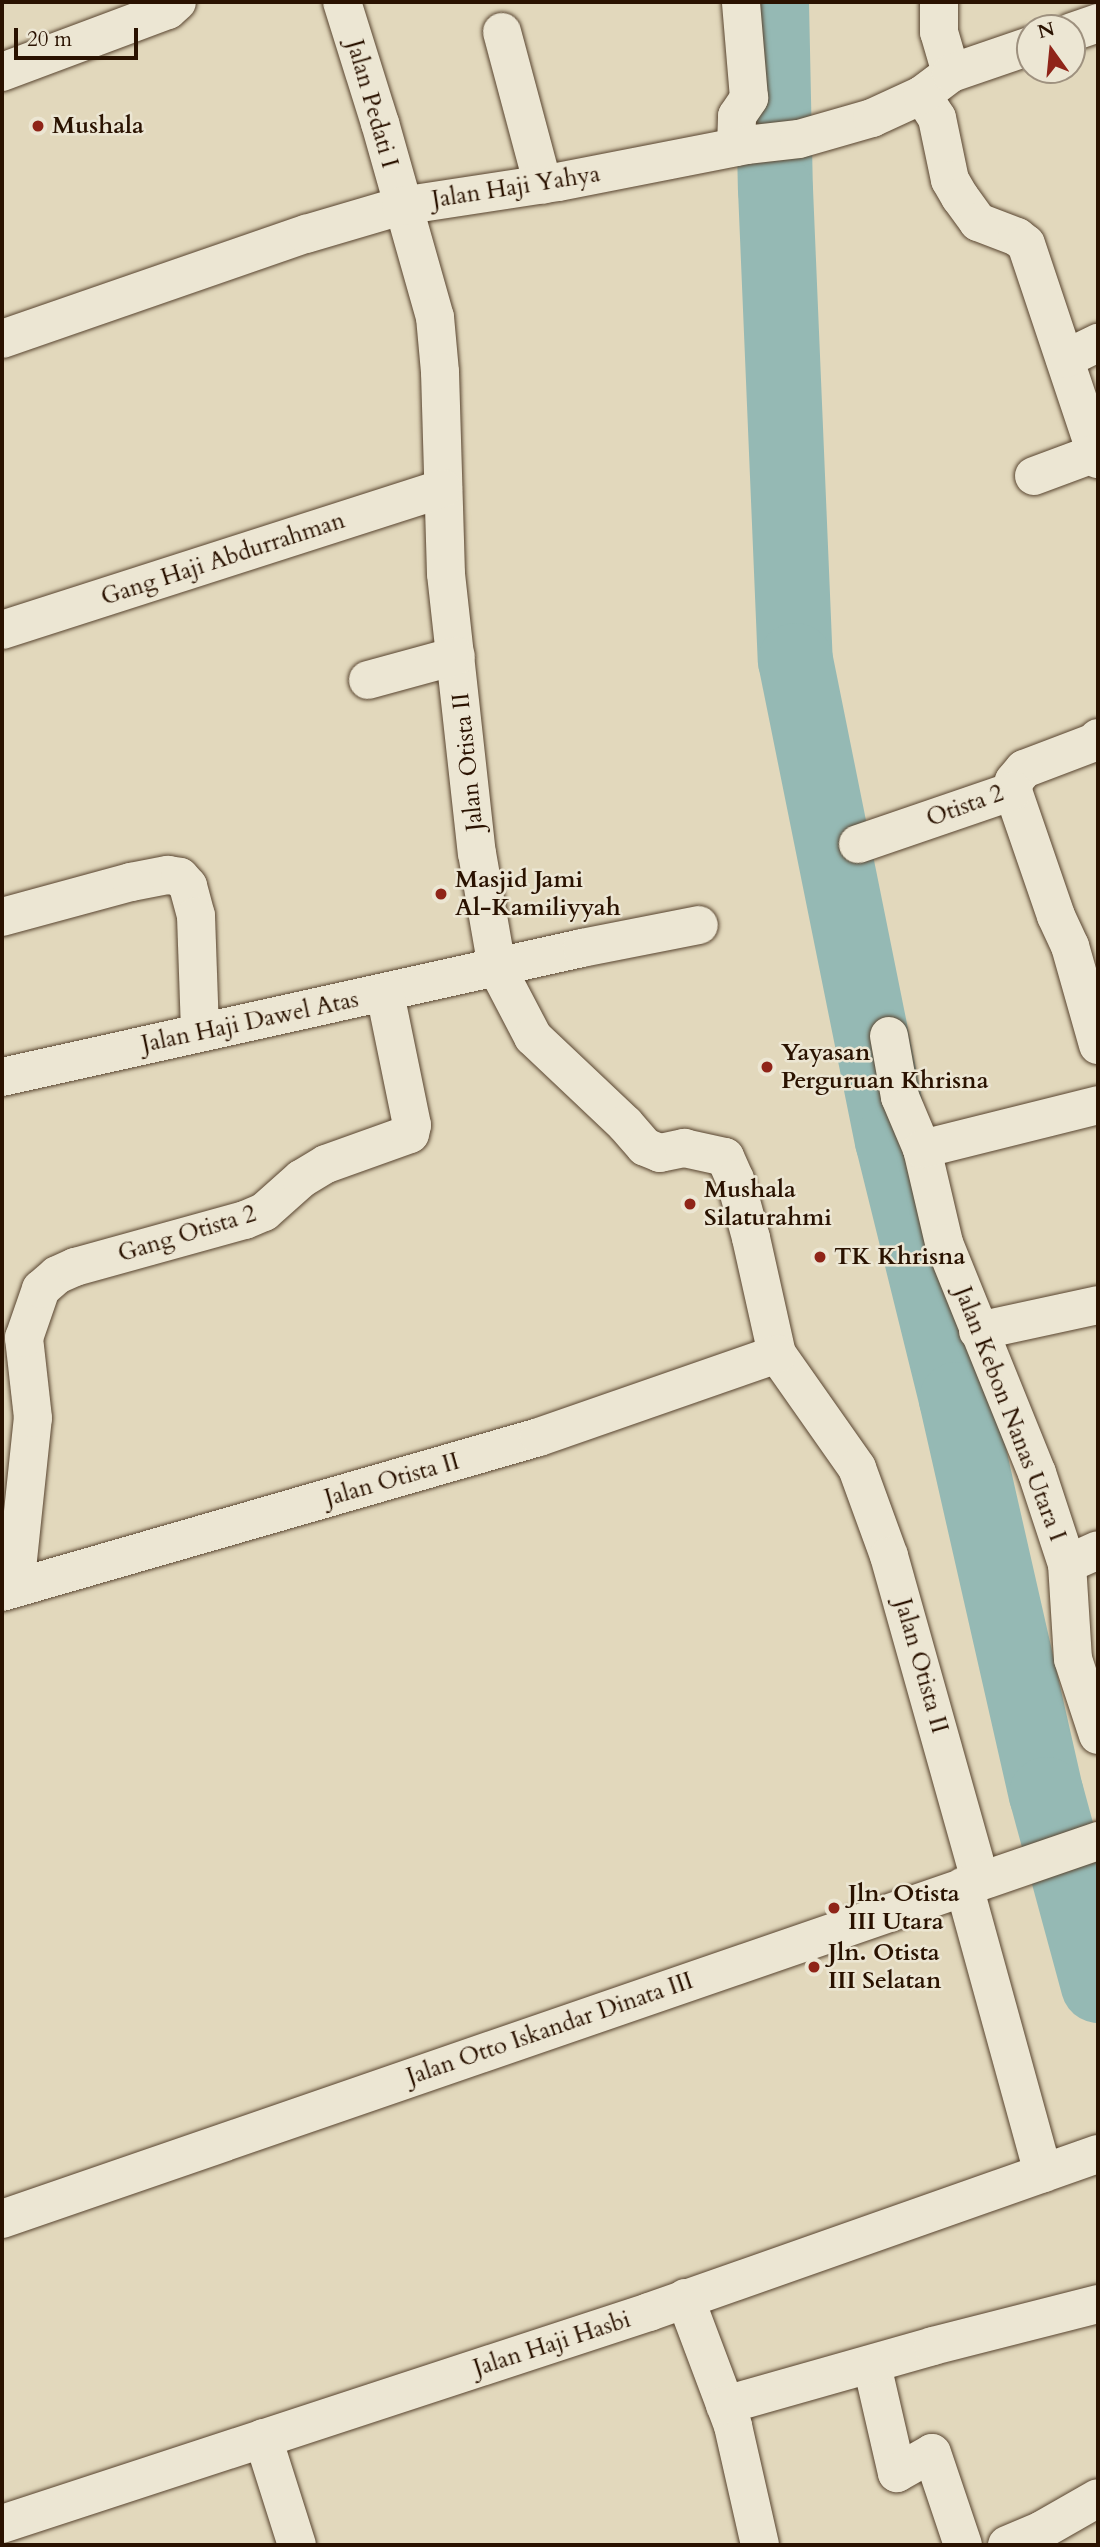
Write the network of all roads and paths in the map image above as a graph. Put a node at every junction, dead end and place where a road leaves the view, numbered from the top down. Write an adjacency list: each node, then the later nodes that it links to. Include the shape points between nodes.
1 (177, 2): 7 (street, via 168,10)
2 (342, 2): 11 (street, Jalan Pedati I)
3 (741, 2): 9 (street, via 749,98 737,117)
4 (939, 2): 8 (street)
5 (502, 32): 10 (street)
6 (1016, 52): 8 (street, Jalan Haji Yahya)
7 (2, 72)
8 (937, 84): 9 (street, Jalan Haji Yahya, via 872,118 799,139); 13 (street, via 937,118 950,180 978,222 1026,244)
9 (741, 146): 10 (street, Jalan Haji Yahya)
10 (543, 185): 11 (street, Jalan Haji Yahya)
11 (401, 206): 12 (street, Jalan Haji Yahya); 16 (street, Jalan Otista II, via 435,317)
12 (2, 339)
13 (1082, 351): 14 (street)
14 (1097, 456): 15 (street)
15 (1034, 476)
16 (443, 488): 17 (street, Gang Haji Abdurrahman); 18 (street, Jalan Otista II, via 446,574)
17 (2, 630)
18 (456, 656): 19 (street); 25 (street, Jalan Otista II, via 477,853)
19 (368, 680)
20 (1098, 738): 21 (street, Otista 2, via 1024,769 1014,781)
21 (1013, 791): 22 (street, Otista 2); 29 (street, via 1070,946)
22 (858, 844)
23 (2, 917): 27 (street, via 131,882 180,877 196,916)
24 (699, 925): 25 (street, Jalan Haji Dawel Atas)
25 (497, 968): 26 (street, Jalan Haji Dawel Atas); 35 (street, Jalan Otista II, via 534,1037 645,1147 660,1153 684,1148 725,1157 751,1238)
26 (385, 994): 27 (street, Jalan Haji Dawel Atas); 37 (street, Gang Otista 2, via 410,1134 326,1164 264,1212 75,1267 41,1289 24,1338 33,1418)
27 (200, 1031): 30 (street, Jalan Haji Dawel Atas)
28 (889, 1036): 32 (street, Jalan Kebon Nanas Utara I, via 900,1097)
29 (1098, 1045)
30 (2, 1077)
31 (1098, 1105): 32 (street)
32 (922, 1149): 34 (street, Jalan Kebon Nanas Utara I, via 944,1243)
33 (1098, 1305): 34 (street)
34 (978, 1331): 36 (street, Jalan Kebon Nanas Utara I, via 1037,1473)
35 (777, 1354): 37 (street, Jalan Otista II, via 539,1437); 40 (street, Jalan Otista II, via 857,1468 890,1556)
36 (1083, 1557): 38 (street, Jalan Kebon Nanas Utara I, via 1073,1659)
37 (9, 1590)
38 (1098, 1735)
39 (1086, 1845): 40 (street, Jalan Otto Iskandar Dinata III)
40 (972, 1883): 42 (street, Jalan Otista II); 43 (street, Jalan Otto Iskandar Dinata III)
41 (1098, 2154): 42 (street, Jalan Haji Hasbi)
42 (1043, 2173): 44 (street, Jalan Haji Hasbi)
43 (2, 2219)
44 (685, 2298): 47 (street); 48 (street, Jalan Haji Hasbi)
45 (1098, 2304): 46 (street)
46 (872, 2365): 47 (street); 53 (street, via 897,2473 932,2453)
47 (725, 2405): 52 (street)
48 (263, 2438): 50 (street, Jalan Haji Hasbi); 51 (street)
49 (1098, 2498): 54 (street)
50 (2, 2525)
51 (297, 2545)
52 (760, 2545)
53 (962, 2545)
54 (1007, 2545)

